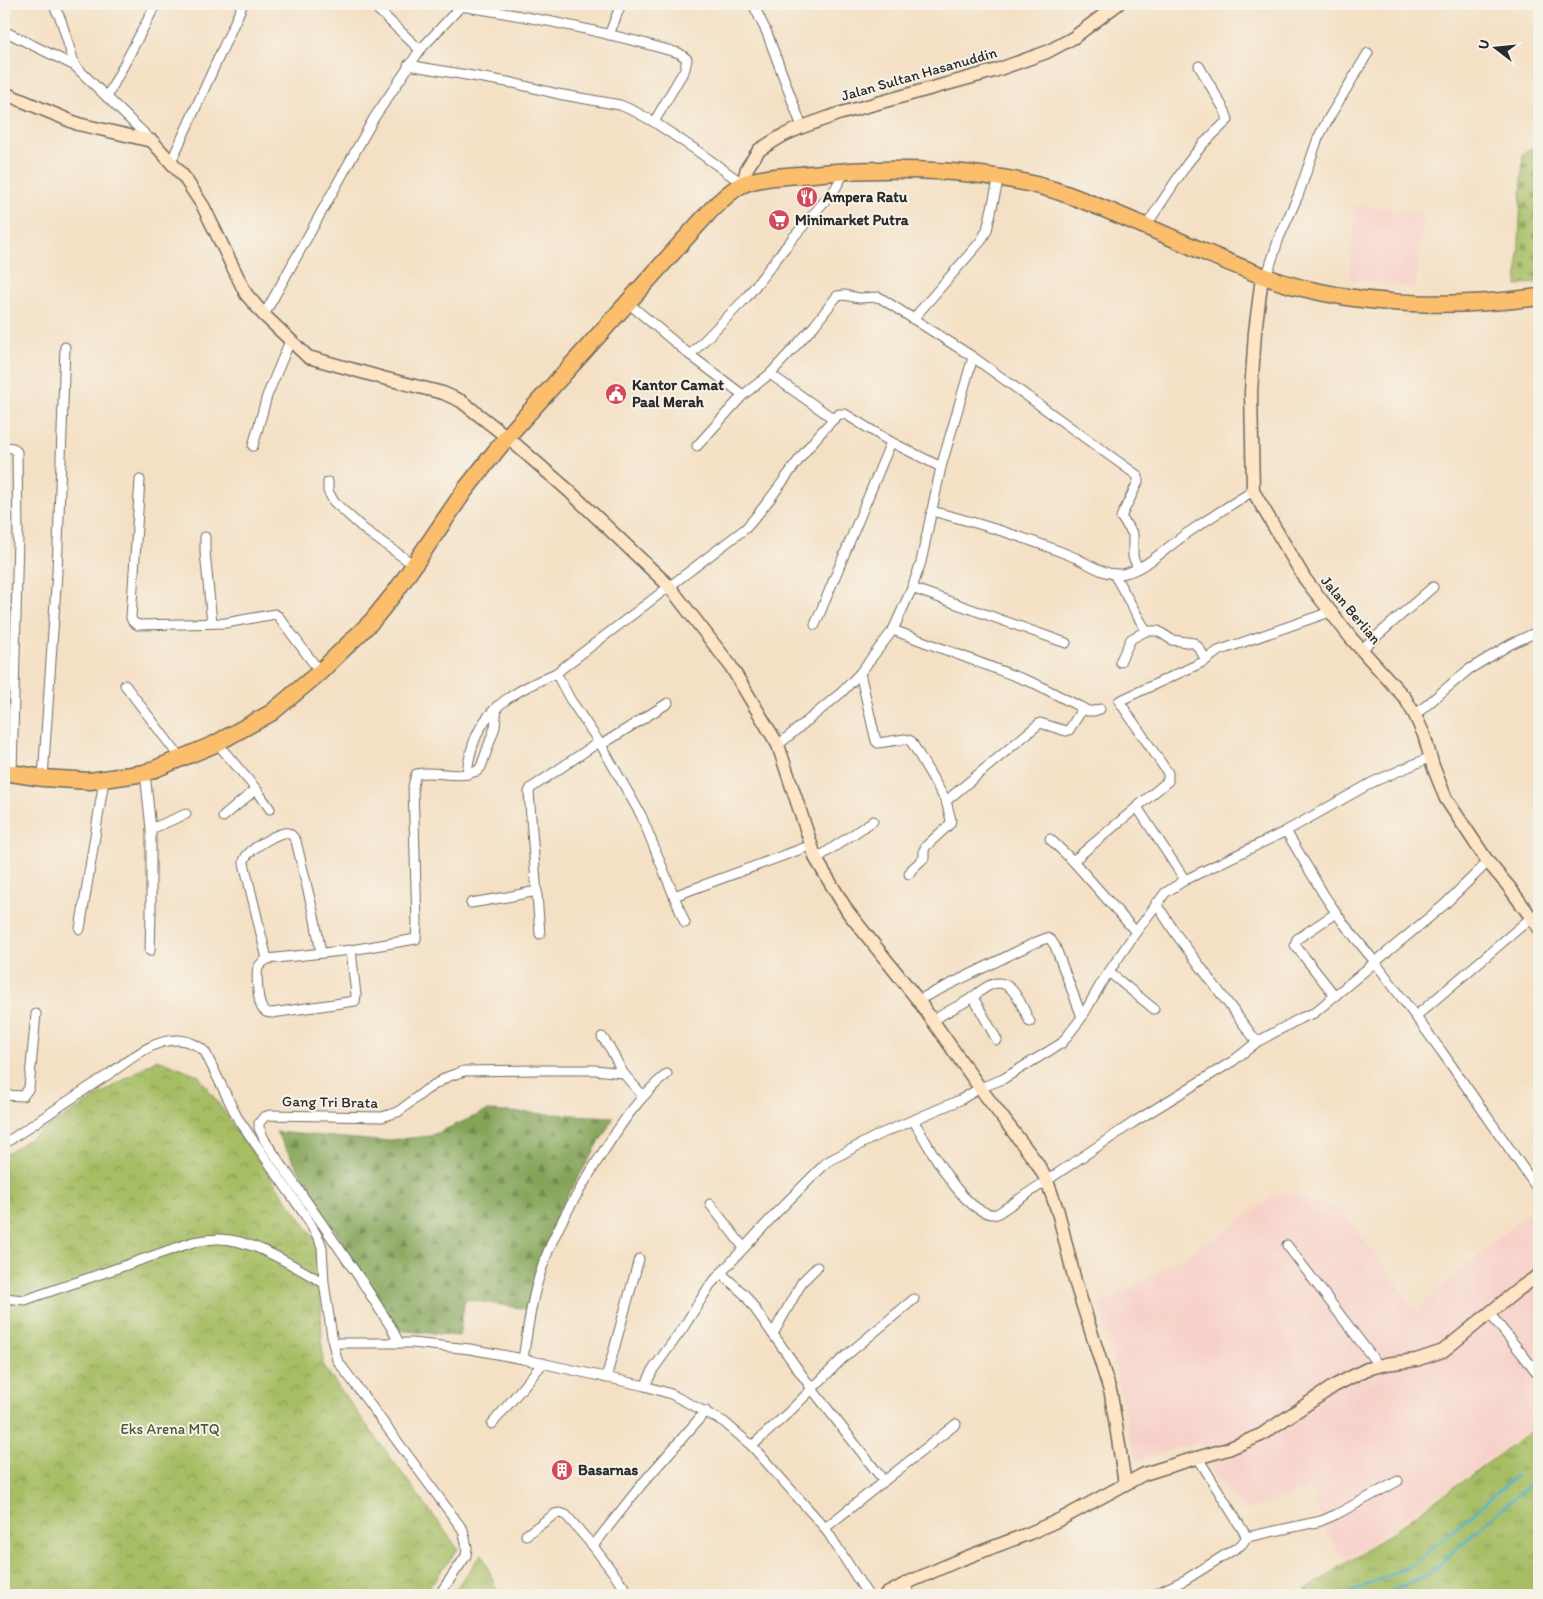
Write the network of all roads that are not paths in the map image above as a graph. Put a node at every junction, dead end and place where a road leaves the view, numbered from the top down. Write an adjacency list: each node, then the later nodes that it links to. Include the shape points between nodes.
1 (53, 4): 14 (street)
2 (156, 4): 17 (street)
3 (243, 4): 21 (street)
4 (372, 4): 11 (street)
5 (622, 4): 10 (street)
6 (754, 4): 19 (street)
7 (1118, 4): 19 (street, Jalan Sultan Hasanuddin, via 1073,38 1047,52 994,71)
8 (457, 7): 10 (street, via 544,19); 11 (street)
9 (4, 31): 14 (street)
10 (609, 34): 18 (street, via 679,53 687,59 682,74)
11 (420, 50): 13 (street)
12 (1368, 53): 26 (street, via 1318,138)
13 (408, 65): 18 (street, via 620,105); 29 (street, via 374,118)
14 (75, 66): 17 (street)
15 (1199, 66): 25 (street, via 1228,120 1187,164)
16 (4, 93): 20 (street, via 78,124)
17 (107, 97): 20 (street)
18 (654, 122): 24 (street)
19 (802, 127): 24 (street, Jalan Sultan Hasanuddin, via 759,150 747,168)
20 (152, 141): 21 (street)
21 (171, 162): 29 (street, via 203,206 246,294)
22 (844, 171): 23 (highway, via 924,171); 24 (highway); 33 (street, via 835,189 746,298)
23 (998, 177): 25 (highway, via 1052,190); 30 (street, via 982,241)
24 (743, 184): 28 (highway, via 711,210)
25 (1146, 226): 26 (highway)
26 (1264, 278): 27 (highway, via 1312,291 1390,302 1472,302); 46 (street, Jalan Berlian, via 1250,392)
27 (1539, 297)
28 (627, 302): 33 (street); 38 (highway)
29 (264, 315): 31 (street)
30 (913, 319): 34 (street); 35 (street, via 879,297 837,296)
31 (290, 341): 38 (street, via 308,357 443,393 461,401); 41 (street)
32 (65, 347): 82 (street, via 57,572)
33 (690, 356): 36 (street)
34 (973, 357): 43 (street); 50 (street, via 1138,476 1121,517 1134,535 1133,557)
35 (770, 374): 36 (street); 37 (street)
36 (743, 395): 42 (street)
37 (834, 419): 39 (street, via 845,414); 52 (street, via 746,528)
38 (507, 437): 49 (highway); 52 (street)
39 (891, 442): 43 (street); 57 (street)
40 (4, 446): 79 (street, via 17,452 18,537)
41 (253, 446)
42 (697, 446)
43 (941, 466): 47 (street)
44 (140, 480): 56 (street, via 133,622 138,625)
45 (328, 482): 49 (street, via 328,491 334,502 365,530)
46 (1253, 491): 50 (street); 55 (street, Jalan Berlian, via 1304,579)
47 (932, 510): 51 (street, via 1004,531); 53 (street)
48 (205, 537): 56 (street)
49 (414, 565): 65 (highway, via 372,620)
50 (1138, 568): 51 (street)
51 (1114, 574): 59 (street)
52 (669, 586): 66 (street); 76 (street, via 730,665)
53 (912, 588): 58 (street); 61 (street)
54 (1433, 588): 62 (street)
55 (1330, 612): 62 (street, Jalan Berlian); 63 (street, via 1218,651)
56 (212, 623): 65 (street, via 275,614)
57 (815, 625)
58 (893, 630): 67 (street); 71 (street, via 1036,684)
59 (1146, 631): 63 (street, via 1158,631 1172,640 1194,644); 64 (street, via 1131,638)
60 (1539, 631): 73 (street, via 1468,670)
61 (1066, 643)
62 (1362, 649): 73 (street, Jalan Berlian, via 1405,698)
63 (1206, 660): 86 (street, via 1119,701 1168,773 1168,782)
64 (1120, 662)
65 (320, 672): 74 (highway, via 271,713)
66 (556, 673): 70 (street); 75 (street)
67 (860, 673): 76 (street); 85 (street, via 876,741 908,739 913,743)
68 (125, 685): 78 (street)
69 (668, 703): 75 (street)
70 (497, 706): 81 (street, via 480,727 474,741); 81 (street, via 484,759 477,771)
71 (1083, 708): 72 (street, via 1091,712); 85 (street, via 1069,730 1040,723)
72 (1100, 709)
73 (1415, 715): 77 (street, Jalan Berlian)
74 (217, 743): 78 (highway); 84 (street)
75 (600, 743): 100 (street, via 529,792); 101 (street, via 641,815)
76 (778, 745): 94 (street)
77 (1431, 757): 92 (street, via 1373,782); 97 (street, Jalan Berlian, via 1446,799)
78 (181, 759): 80 (highway)
79 (8, 772): 82 (highway)
80 (144, 773): 83 (highway); 91 (street)
81 (468, 774): 110 (street, via 421,773 414,779 416,938)
82 (43, 778): 83 (highway)
83 (104, 780): 107 (street)
84 (256, 789): 87 (street); 89 (street)
85 (946, 801): 98 (street, via 950,824 926,846 924,858)
86 (1137, 807): 96 (street); 99 (street)
87 (270, 809)
88 (186, 814): 91 (street)
89 (223, 817)
90 (873, 821): 95 (street)
91 (151, 829): 111 (street)
92 (1286, 832): 99 (street); 104 (street)
93 (1050, 839): 96 (street)
94 (812, 845): 95 (street); 101 (street)
95 (816, 859): 118 (street, via 848,912)
96 (1073, 861): 108 (street)
97 (1488, 862): 105 (street, Jalan Berlian); 114 (street, via 1444,905)
98 (909, 874)
99 (1185, 880): 103 (street)
100 (537, 891): 102 (street); 109 (street)
101 (674, 896): 106 (street)
102 (471, 903)
103 (1156, 903): 108 (street); 127 (street)
104 (1336, 913): 114 (street); 116 (street, via 1295,942)
105 (1536, 922): 121 (street)
106 (685, 923)
107 (80, 929)
108 (1136, 932): 115 (street)
109 (540, 934)
110 (351, 950): 112 (street); 113 (street, via 354,1001 272,1013 262,1009 257,976 260,964)
111 (150, 951)
112 (321, 953): 113 (street); 113 (street, via 301,857 294,838 284,833 256,847 247,854 244,864)
113 (267, 959)
114 (1375, 962): 116 (street); 121 (street)
115 (1110, 972): 119 (street); 122 (street)
116 (1335, 996): 127 (street, via 1314,1013)
117 (973, 997): 123 (street); 124 (street, via 994,984 1004,984 1016,994); 126 (street)
118 (918, 1000): 122 (street, via 1047,938 1055,946); 123 (street)
119 (1154, 1009)
120 (36, 1014): 131 (street, via 29,1088 23,1096)
121 (1416, 1016): 136 (street)
122 (1082, 1017): 130 (street, via 1054,1049 1003,1079)
123 (933, 1021): 130 (street)
124 (1030, 1022)
125 (602, 1037): 128 (street)
126 (997, 1040)
127 (1257, 1042): 135 (street, via 1233,1061)
128 (623, 1073): 132 (street); 150 (street, Gang Tri Brata, via 595,1070 464,1072 440,1082 398,1112 382,1117 270,1115 259,1123 265,1141 362,1280)
129 (667, 1074): 132 (street)
130 (980, 1088): 133 (street); 135 (street)
131 (4, 1095)
132 (643, 1096): 151 (street, via 617,1131 561,1222 542,1265)
133 (913, 1120): 135 (street, via 956,1189 984,1213 997,1214); 139 (street, via 827,1162)
134 (4, 1144): 144 (street, via 151,1046 175,1040 197,1046 205,1052 237,1116 314,1229 322,1247)
135 (1047, 1181): 165 (street, via 1111,1394)
136 (1539, 1191)
137 (710, 1204): 139 (street)
138 (1287, 1245): 153 (street)
139 (744, 1248): 142 (street)
140 (639, 1259): 155 (street)
141 (817, 1267): 148 (street, via 802,1282)
142 (722, 1273): 148 (street, via 745,1295); 156 (street, via 710,1285)
143 (1539, 1275): 147 (street)
144 (324, 1283): 145 (street, via 280,1258 240,1241 217,1239 193,1242 25,1300); 149 (street)
145 (4, 1298)
146 (914, 1300): 157 (street, via 842,1359)
147 (1490, 1314): 153 (street, via 1443,1351 1416,1360); 154 (street)
148 (773, 1334): 157 (street)
149 (333, 1343): 150 (street); 171 (street, via 337,1360 463,1530 466,1556)
150 (399, 1343): 151 (street, via 470,1349)
151 (523, 1358): 152 (street)
152 (543, 1363): 155 (street); 159 (street)
153 (1379, 1366): 162 (street, via 1366,1369 1334,1386 1261,1434 1228,1450)
154 (1539, 1375)
155 (606, 1378): 156 (street)
156 (645, 1386): 158 (street, via 671,1394)
157 (812, 1389): 161 (street); 163 (street)
158 (706, 1412): 161 (street, via 724,1422); 169 (street, via 642,1484)
159 (492, 1424)
160 (956, 1424): 163 (street)
161 (752, 1446): 166 (street)
162 (1198, 1458): 165 (street, via 1144,1474); 168 (street)
163 (884, 1481): 166 (street)
164 (1398, 1481): 168 (street, via 1329,1518)
165 (1124, 1484): 170 (street, via 1061,1519 957,1561)
166 (825, 1528): 173 (street)
167 (526, 1535): 169 (street, via 560,1513 566,1515)
168 (1247, 1537): 175 (street, via 1241,1545 1185,1580)
169 (593, 1546): 172 (street)
170 (908, 1590): 174 (street)
171 (438, 1595)
172 (630, 1595)
173 (868, 1595)
174 (885, 1595)
175 (1153, 1595)

